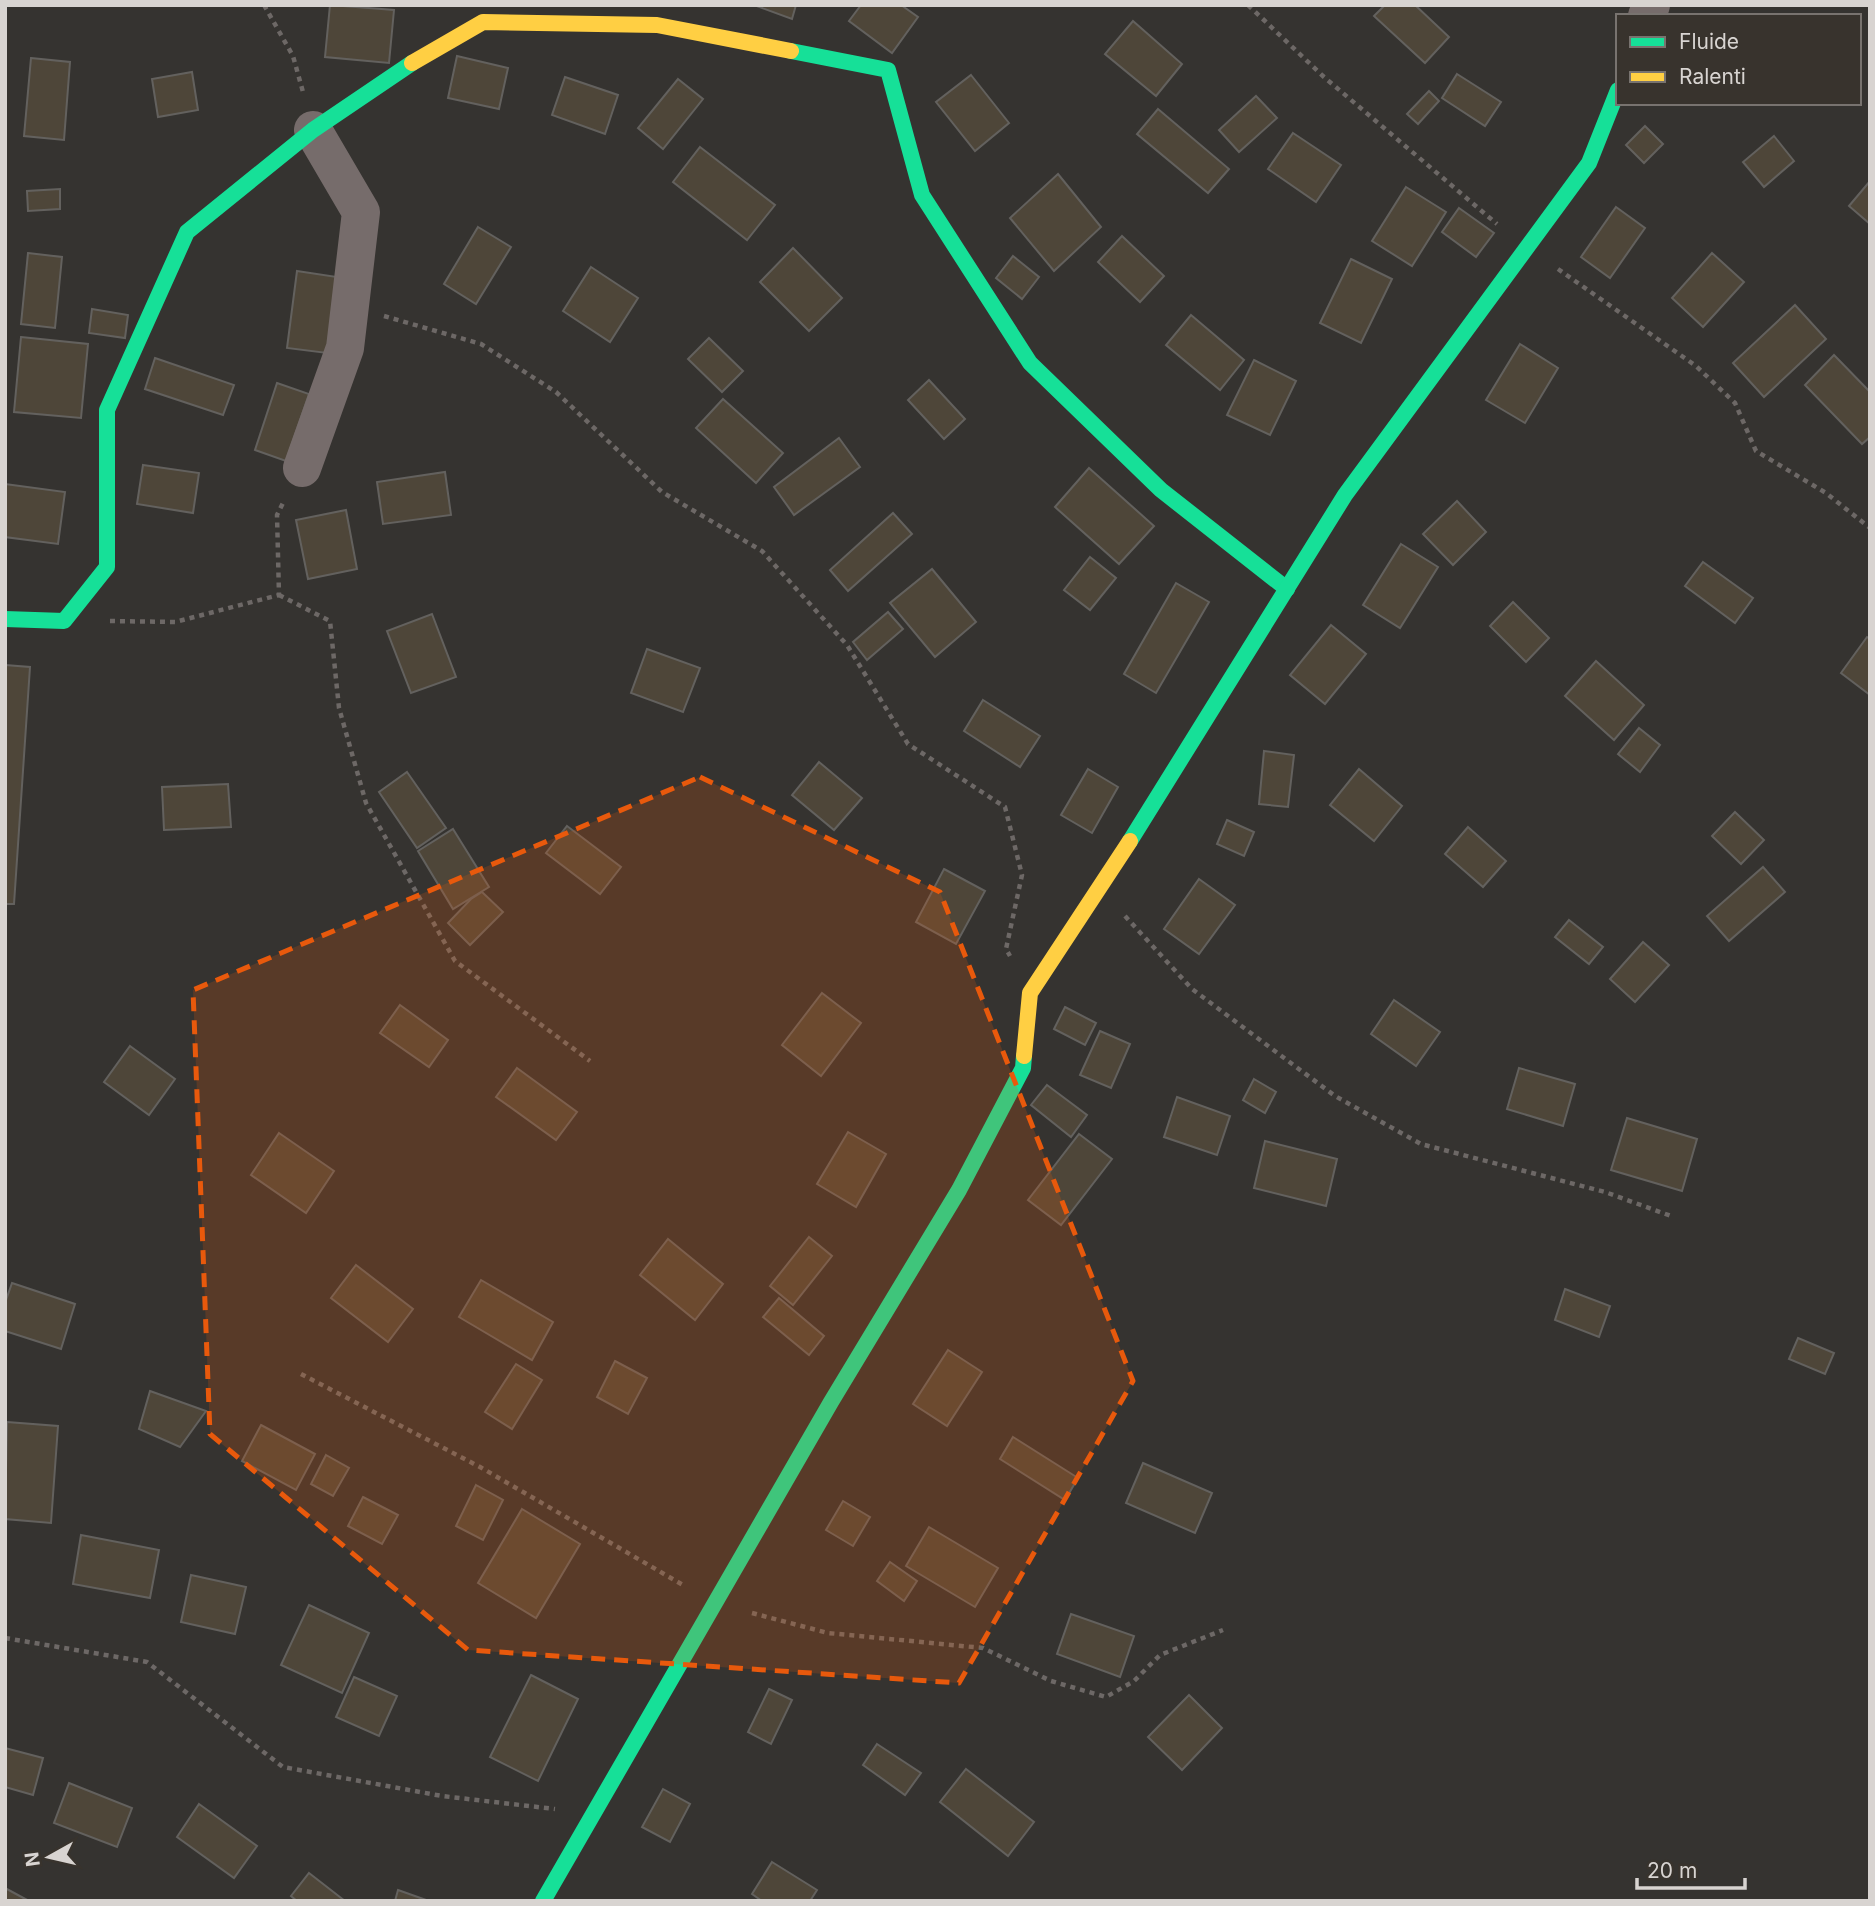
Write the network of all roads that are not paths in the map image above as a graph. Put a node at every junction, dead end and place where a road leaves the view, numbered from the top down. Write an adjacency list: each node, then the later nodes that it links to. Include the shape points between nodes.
1 (1616, 95): 4 (street, via 1589,163 1345,495)
2 (313, 130): 3 (street, via 361,212 345,348); 4 (street, via 399,71 483,22 657,25 888,70 922,195 1030,363 1161,490); 5 (street, via 187,232 107,410 107,567 64,621)
3 (302, 468)
4 (1287, 589): 6 (street, via 1030,993 1023,1068 959,1191 831,1402)
5 (5, 619)
6 (543, 1901)

